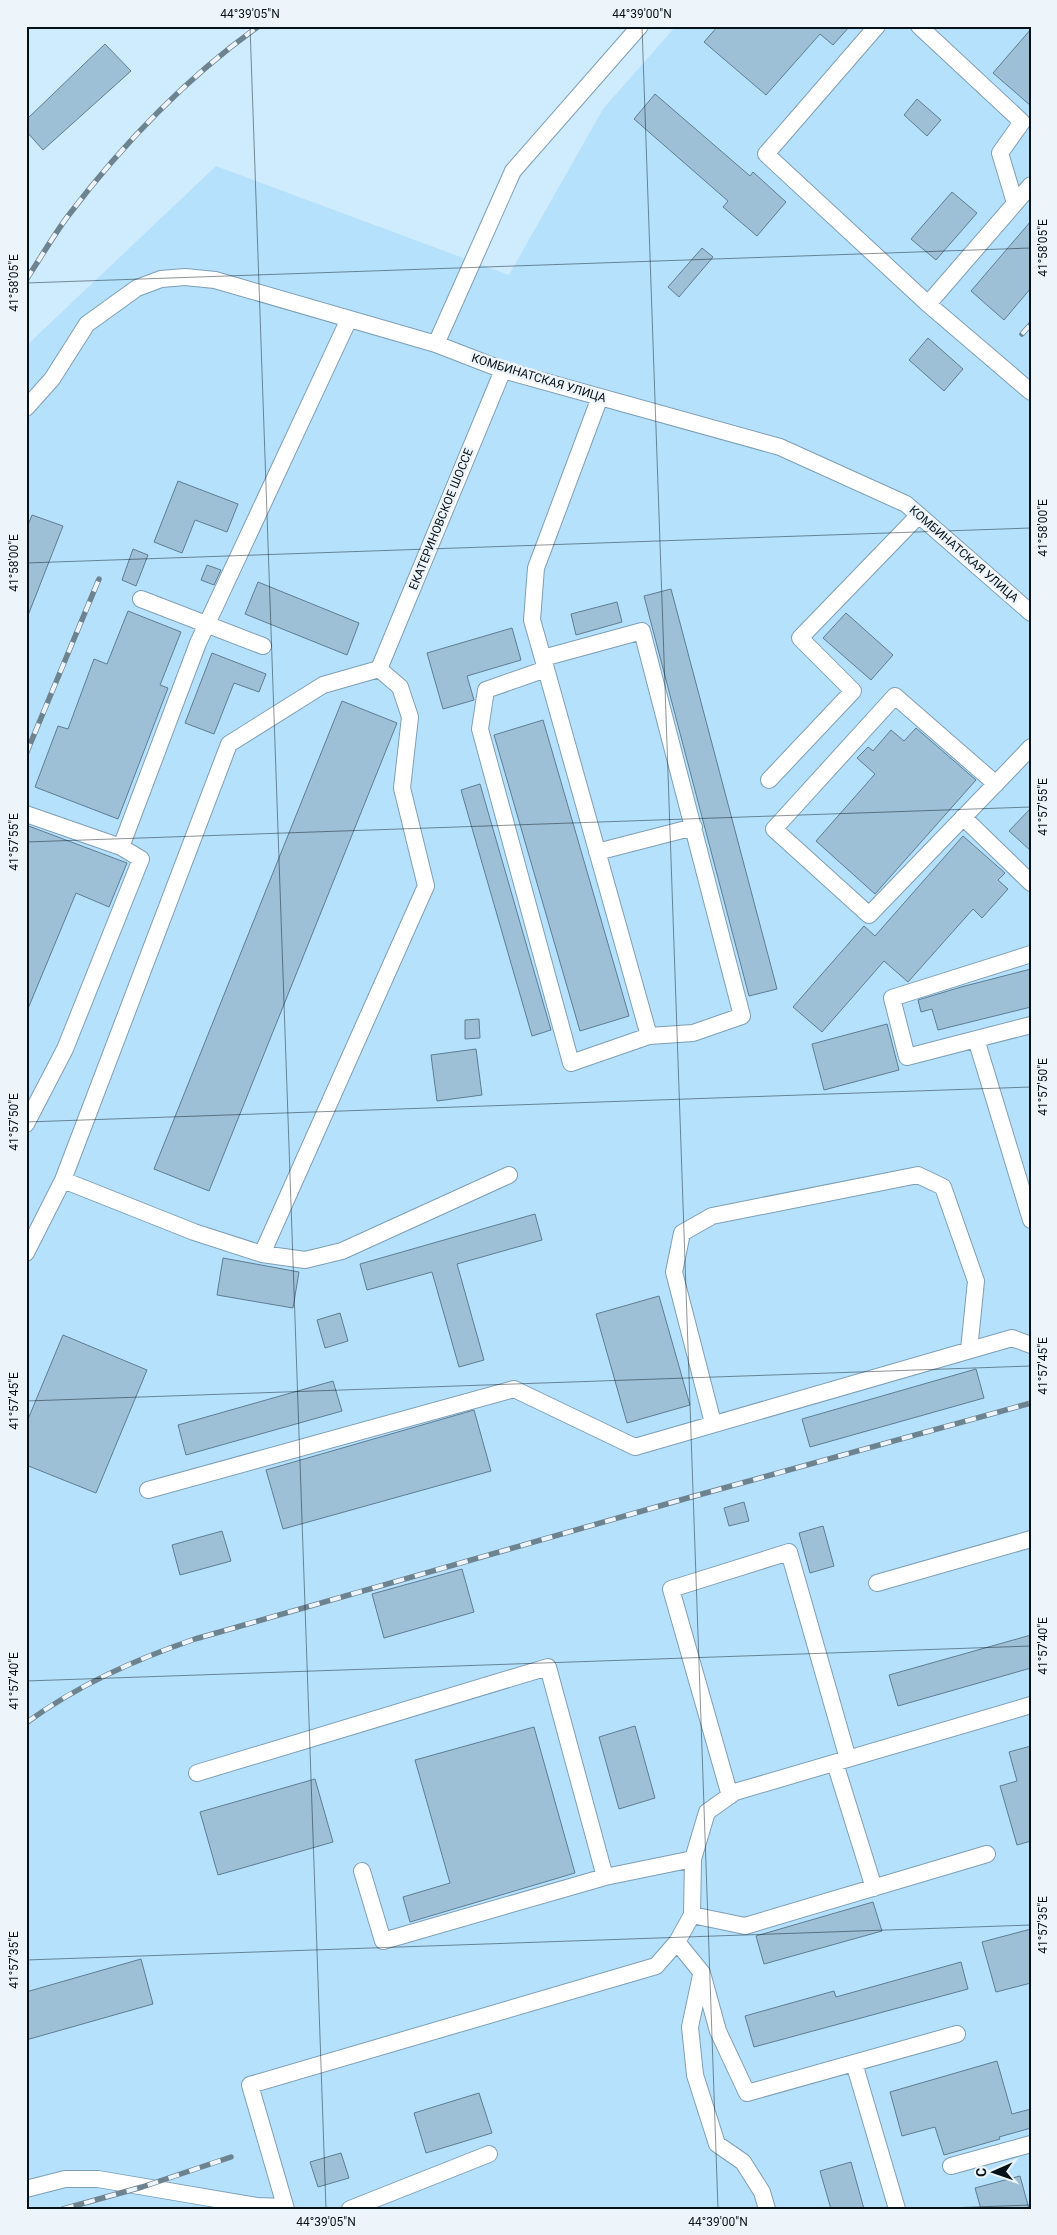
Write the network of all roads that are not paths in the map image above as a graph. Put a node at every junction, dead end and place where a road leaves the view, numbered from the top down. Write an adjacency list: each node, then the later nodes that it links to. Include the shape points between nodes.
1 (640, 26): 8 (street, via 513,171)
2 (877, 26): 6 (street, via 766,154)
3 (919, 26): 5 (street, via 1022,122 1000,153)
4 (1031, 185): 5 (street)
5 (1016, 203): 6 (street)
6 (928, 304): 10 (street)
7 (349, 319): 8 (street, КОМБИНАТСКАЯ УЛИЦА); 12 (street, КОМБИНАТСКАЯ УЛИЦА, via 214,280 185,277 161,280 137,288 87,324 52,379); 16 (street)
8 (436, 344): 9 (street, КОМБИНАТСКАЯ УЛИЦА)
9 (503, 370): 11 (street, КОМБИНАТСКАЯ УЛИЦА); 19 (street, ЕКАТЕРИНОВСКОЕ ШОССЕ)
10 (1031, 392)
11 (600, 397): 13 (street, КОМБИНАТСКАЯ УЛИЦА, via 780,448 906,504); 18 (street, via 536,568 532,620)
12 (26, 408)
13 (919, 516): 15 (street, КОМБИНАТСКАЯ УЛИЦА); 21 (street, via 800,638 853,690)
14 (141, 600): 16 (street)
15 (1031, 614)
16 (207, 624): 17 (street); 26 (street)
17 (262, 646)
18 (544, 663): 25 (street, via 642,631); 27 (street); 31 (street, via 486,690 480,730 571,1063)
19 (379, 669): 35 (street, via 323,685 229,744); 38 (street, via 400,687 410,717 402,788 426,886)
20 (1031, 747): 22 (street)
21 (769, 780)
22 (996, 784): 24 (street); 24 (street, via 895,696 774,829 869,915)
23 (26, 814): 26 (street)
24 (963, 817): 28 (street)
25 (694, 827): 27 (street); 31 (street, via 742,1016 692,1033)
26 (121, 847): 33 (street, via 141,859 65,1049)
27 (597, 852): 31 (street)
28 (1031, 883)
29 (1031, 954): 32 (street, via 892,998 907,1057)
30 (1031, 1025): 32 (street)
31 (649, 1036)
32 (976, 1039): 36 (street)
33 (26, 1124)
34 (509, 1175): 38 (street, via 342,1251 305,1260)
35 (63, 1180): 37 (street); 38 (street, via 194,1232)
36 (1031, 1220)
37 (26, 1253)
38 (262, 1254)
39 (1031, 1345): 40 (street, via 1012,1338)
40 (969, 1350): 41 (street); 41 (street, via 976,1281 943,1187 918,1175 712,1216 682,1233 674,1272)
41 (713, 1423): 42 (street, via 635,1447 514,1389)
42 (148, 1490)
43 (1031, 1539): 44 (street)
44 (877, 1582)
45 (1031, 1705): 46 (street)
46 (842, 1761): 48 (street); 48 (street, via 789,1552 671,1589); 53 (street)
47 (197, 1773): 52 (street, via 548,1666)
48 (730, 1796): 50 (street, via 707,1812)
49 (987, 1854): 53 (street)
50 (693, 1860): 52 (street); 54 (street)
51 (362, 1871): 52 (street, via 383,1941)
52 (605, 1877)
53 (874, 1888): 54 (street, via 745,1926)
54 (692, 1916): 55 (street)
55 (677, 1942): 56 (street); 63 (street, via 656,1966 250,2085)
56 (702, 1973): 58 (street, via 718,2031 747,2094); 65 (street, via 690,2028 695,2075 717,2144 743,2162 762,2192)
57 (957, 2034): 58 (street)
58 (854, 2063): 66 (street)
59 (1031, 2144): 61 (street)
60 (489, 2154): 64 (street)
61 (951, 2166)
62 (26, 2189): 63 (street, via 65,2178 98,2179)
63 (285, 2208)
64 (350, 2209)
65 (767, 2209)
66 (897, 2209)

